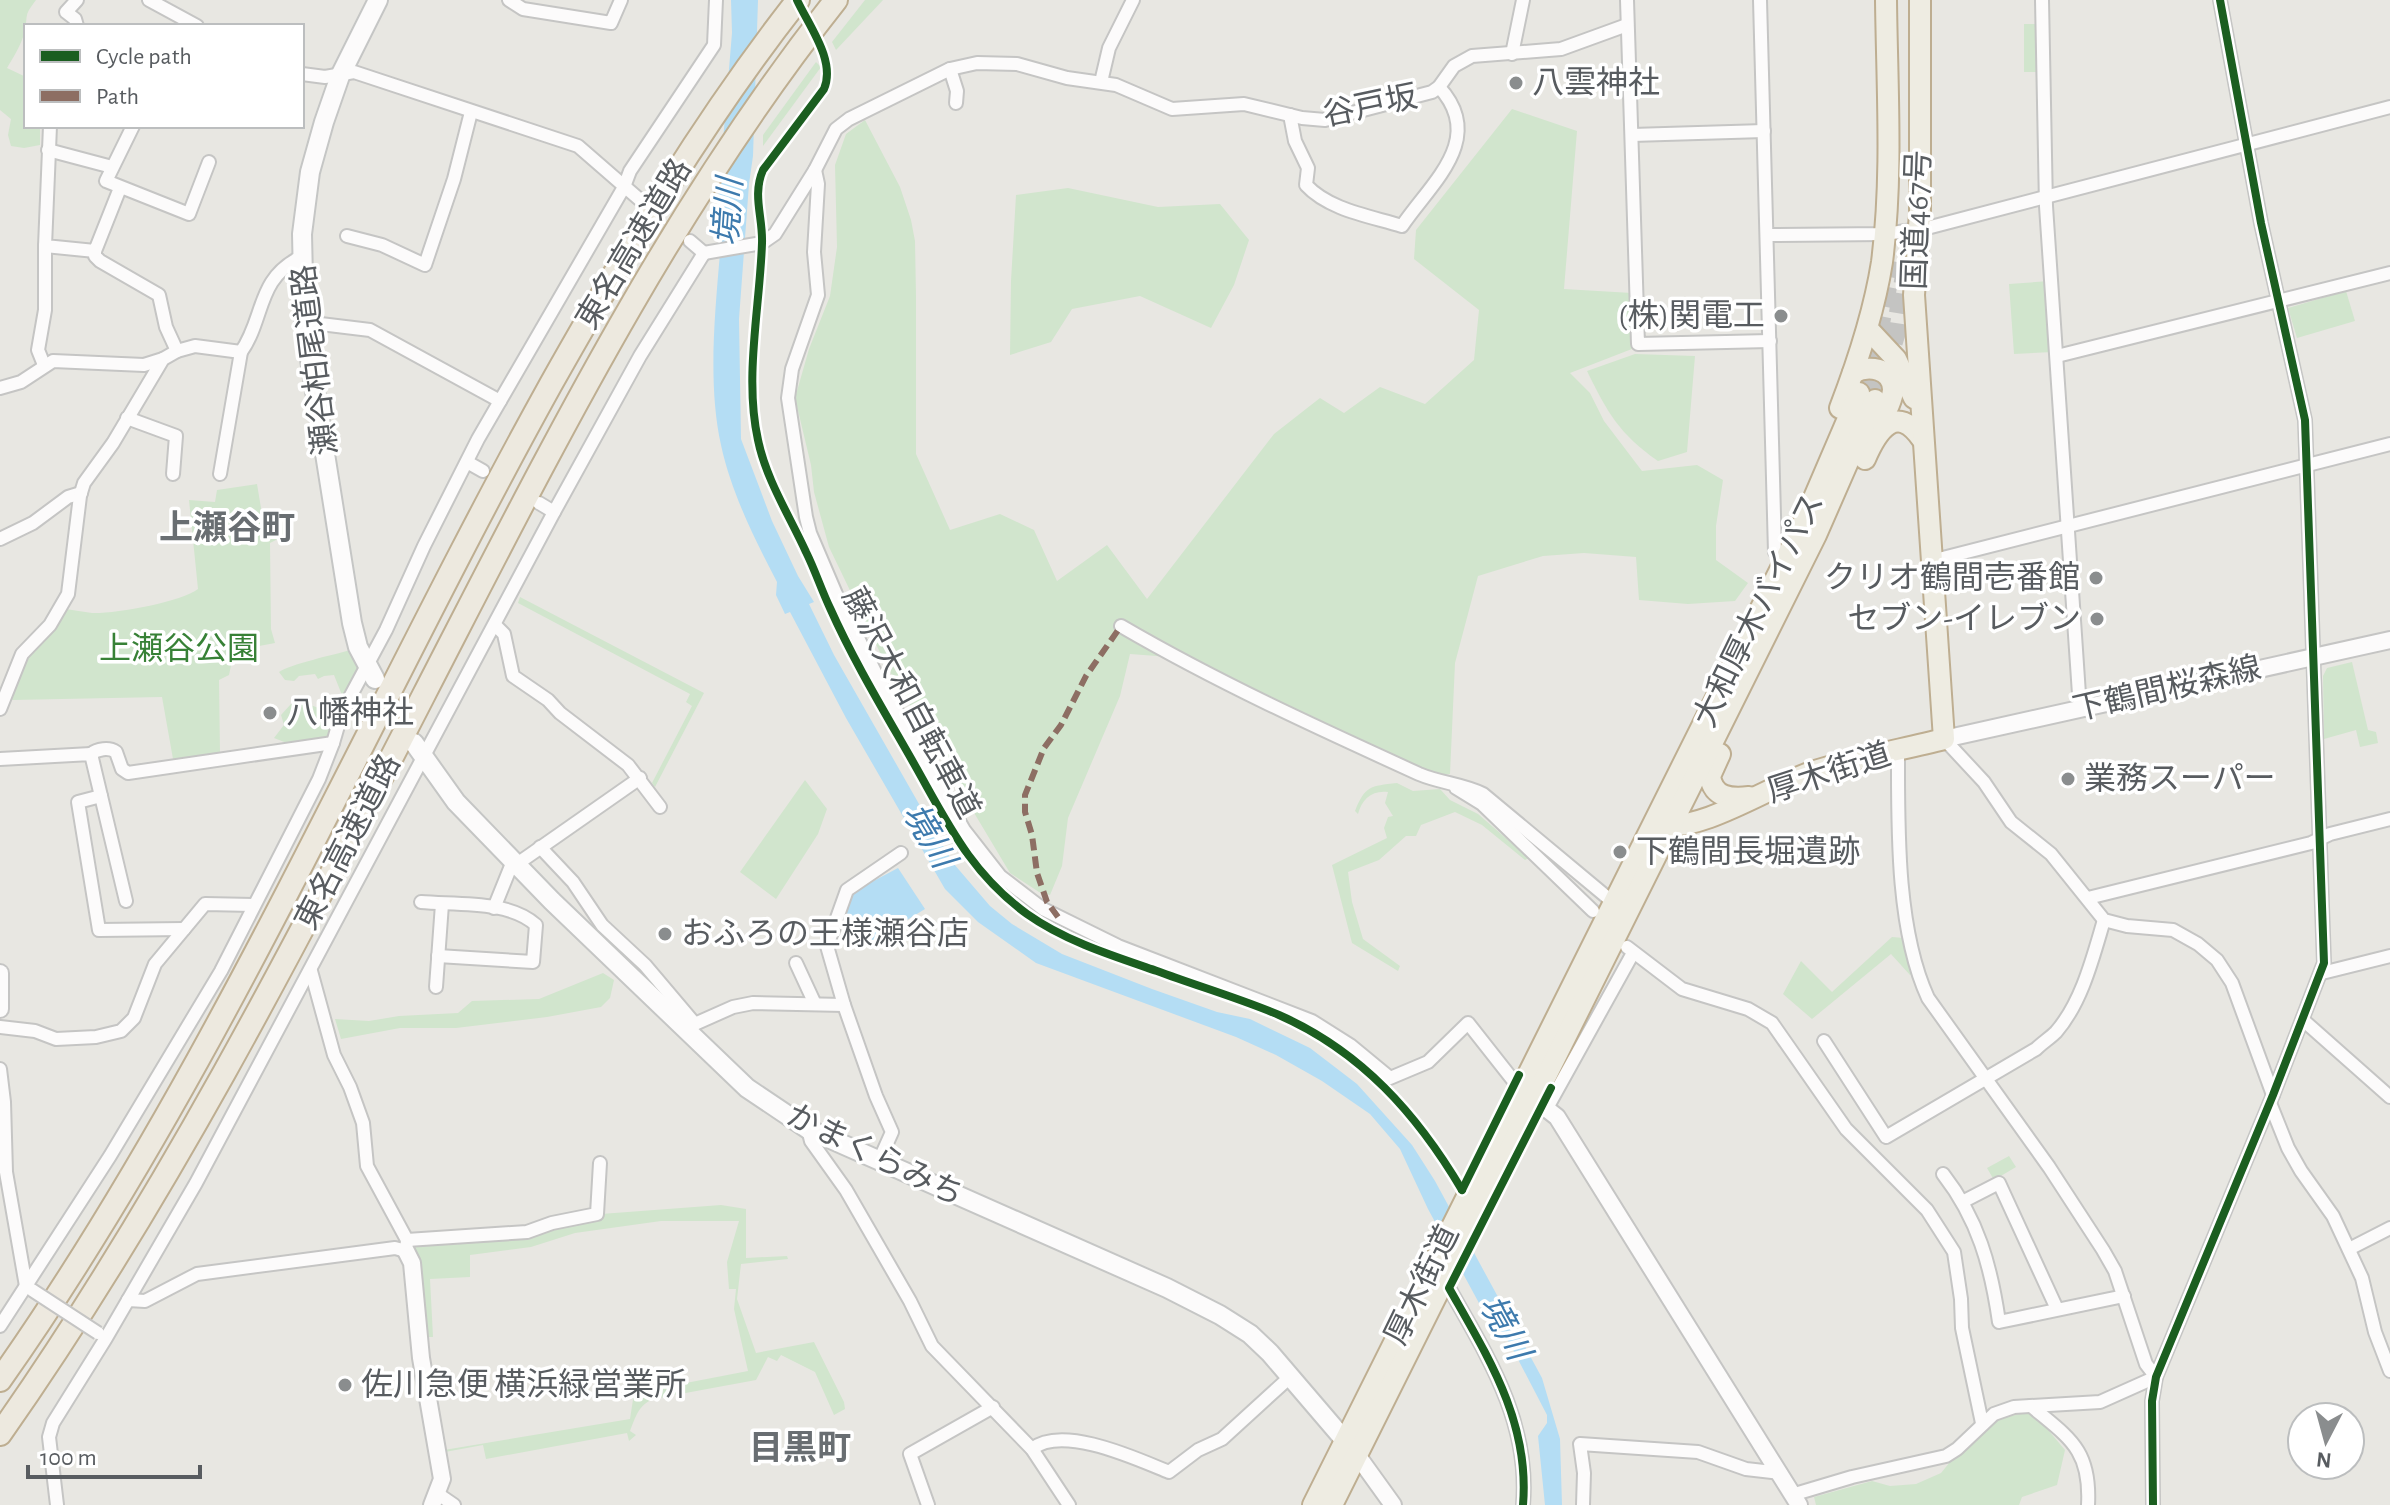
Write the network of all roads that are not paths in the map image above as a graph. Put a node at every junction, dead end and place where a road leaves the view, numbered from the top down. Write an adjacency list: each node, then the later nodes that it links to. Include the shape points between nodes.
1 (77, 0): 18 (street, via 66,12)
2 (149, 0): 17 (street)
3 (378, 0): 24 (main road, 瀬谷柏尾道路)
4 (509, 0): 5 (street, via 523,9 611,23)
5 (621, 0)
6 (716, 0): 40 (street, via 714,45)
7 (798, 0): 156 (highway, 東名高速道路, via 712,116 633,239 502,472 200,1057)
8 (836, 0): 160 (highway, 東名高速道路, via 663,248 595,367 226,1073 97,1291)
9 (1133, 0): 25 (street, via 1109,48)
10 (1523, 0): 21 (street)
11 (1627, 0): 20 (street)
12 (1760, 0): 33 (street)
13 (1886, 0): 45 (highway)
14 (1920, 0): 44 (highway, 国道467号)
15 (2042, 0): 42 (street)
16 (2220, 0): 35 (street)
17 (176, 5): 19 (street)
18 (76, 24)
19 (189, 24)
20 (1627, 25): 21 (street, 谷戸坂, via 1570,47); 34 (street)
21 (1512, 54): 26 (street, 谷戸坂, via 1464,58)
22 (950, 69): 25 (street, 谷戸坂, via 997,62); 27 (street); 39 (street, 谷戸坂, via 849,119 836,129)
23 (304, 74): 24 (street)
24 (340, 76): 29 (street, via 354,72); 52 (main road, 瀬谷柏尾道路, via 310,172)
25 (1101, 82): 30 (street, 谷戸坂, via 1172,109 1244,104)
26 (1439, 87): 30 (street, 谷戸坂, via 1334,119); 30 (street, via 1455,107 1456,150 1402,226 1315,195 1306,185 1308,168)
27 (956, 103)
28 (2390, 107): 35 (street)
29 (471, 112): 40 (street, via 578,146); 47 (street, via 434,219 425,265)
30 (1290, 115)
31 (50, 128): 36 (street)
32 (132, 128): 38 (street)
33 (1764, 131): 34 (street); 46 (street)
34 (1632, 135): 58 (street, via 1638,344)
35 (2247, 144): 42 (street); 54 (street)
36 (48, 150): 38 (street); 49 (street)
37 (209, 162): 41 (street, via 189,214)
38 (112, 167): 41 (street, via 106,181)
39 (815, 170): 51 (street, 谷戸坂, via 775,234 762,243); 136 (street, via 818,295 792,369 788,398 806,517 842,607 964,830 1000,876 1043,909 1118,946 1312,1021 1390,1078 1428,1062 1468,1023)
40 (624, 187): 43 (street); 66 (street)
41 (120, 188): 50 (street)
42 (2045, 198): 44 (street); 61 (street)
43 (639, 199)
44 (1919, 229): 45 (street); 56 (highway, 国道467号)
45 (1885, 234): 46 (street); 57 (highway)
46 (1767, 235): 58 (street)
47 (347, 236)
48 (690, 241): 51 (street)
49 (45, 246): 50 (street); 63 (street, via 45,310 38,350)
50 (95, 251): 59 (street, via 100,261 159,295)
51 (704, 253): 78 (street)
52 (301, 257): 55 (main road, 瀬谷柏尾道路); 60 (street, via 279,271)
53 (2390, 273): 54 (street)
54 (2278, 301): 61 (street); 72 (street, via 2305,420)
55 (304, 322): 66 (street, via 370,330); 87 (main road, 瀬谷柏尾道路, via 352,623)
56 (1915, 327): 57 (highway, via 1902,341); 69 (highway, 国道467号)
57 (1875, 335): 65 (highway); 69 (highway, 国道467号, via 1906,378)
58 (1770, 341): 81 (street)
59 (177, 351): 60 (street, via 195,346); 62 (street)
60 (241, 352): 75 (street)
61 (2057, 356): 79 (street)
62 (163, 359): 63 (street, via 144,365); 67 (street)
63 (44, 365): 64 (street, via 35,375)
64 (0, 388)
65 (1863, 389): 68 (highway, via 1861,369 1881,370 1891,381 1891,396); 81 (highway, via 1822,451); 93 (highway, 大和厚木バイパス, via 1836,494); 98 (highway, 大和厚木バイパス, via 1808,514)
66 (500, 401): 71 (street)
67 (127, 418): 74 (street, via 176,436); 76 (street)
68 (1874, 439): 69 (highway, via 1883,427 1900,422); 93 (highway, via 1835,525)
69 (1922, 439): 82 (highway, 国道467号)
70 (2390, 444): 72 (street)
71 (467, 462): 73 (street); 87 (street)
72 (2307, 465): 79 (street); 86 (street)
73 (483, 471)
74 (173, 474)
75 (220, 474)
76 (81, 493): 80 (street); 88 (street, via 68,594 50,625 22,654)
77 (539, 503): 78 (street)
78 (554, 512): 83 (street)
79 (2069, 526): 82 (street); 89 (street)
80 (0, 539)
81 (1775, 552): 98 (highway, via 1702,697)
82 (1931, 561): 90 (highway, 国道467号)
83 (495, 625): 92 (street); 97 (street, via 504,634 513,676)
84 (1121, 626): 99 (street, via 1200,672)
85 (2390, 640): 86 (street, 下鶴間桜森線)
86 (2313, 657): 89 (street, 下鶴間桜森線); 105 (street)
87 (370, 672): 91 (street, via 342,712)
88 (0, 709)
89 (2080, 709): 90 (street, 下鶴間桜森線)
90 (1944, 739): 94 (highway, 厚木街道); 109 (street, via 1984,782 2011,822 2051,854)
91 (333, 743): 95 (street, via 128,773 111,749); 114 (street)
92 (419, 750): 108 (main road, かまくらみち, via 456,802); 122 (street)
93 (1715, 750): 101 (highway, via 1711,782 1720,794); 104 (highway, 大和厚木バイパス)
94 (1898, 750): 101 (highway, 厚木街道, via 1809,773); 134 (street, via 1903,901 1920,982)
95 (91, 754): 96 (street); 100 (street)
96 (0, 759)
97 (640, 778): 102 (street); 106 (street)
98 (1675, 781): 104 (highway, 大和厚木バイパス)
99 (1451, 784): 112 (street, via 1483,794); 116 (street, via 1482,804)
100 (101, 796): 110 (street); 118 (street, via 78,802 99,930)
101 (1753, 797): 104 (highway, 厚木街道, via 1710,818)
102 (660, 807)
103 (2390, 819): 105 (street)
104 (1662, 826): 112 (highway, 厚木街道); 136 (highway, 厚木街道)
105 (2319, 839): 109 (street); 124 (street)
106 (540, 847): 108 (street); 130 (street, via 573,882 602,925 645,965)
107 (901, 853): 127 (street, via 847,890 827,946)
108 (515, 863): 115 (street); 130 (main road, かまくらみち)
109 (2088, 898): 117 (street)
110 (126, 901)
111 (421, 902): 113 (street)
112 (1614, 903): 136 (highway, 厚木街道)
113 (442, 904): 115 (street); 119 (street)
114 (253, 905): 118 (street, via 205,904); 147 (street, via 221,971)
115 (494, 908): 119 (street, via 527,917 536,925 533,962)
116 (1593, 911)
117 (2104, 920): 134 (street, via 2092,960 2056,1032); 137 (street, via 2173,930 2217,960 2232,983)
118 (184, 929): 131 (street, via 155,964 134,1018 121,1031 56,1039)
119 (438, 956): 125 (street)
120 (2390, 956): 124 (street)
121 (796, 963): 126 (street)
122 (311, 971): 144 (street, via 334,1055 363,1123 367,1166); 149 (street)
123 (0, 973): 128 (street)
124 (2322, 973): 129 (street)
125 (436, 987)
126 (815, 1004): 127 (street); 130 (street, via 753,1003)
127 (844, 1005): 139 (street, via 892,1132)
128 (0, 1009)
129 (2303, 1020): 135 (street); 137 (street)
130 (690, 1026): 138 (main road, かまくらみち, via 747,1088)
131 (0, 1027)
132 (1824, 1041): 134 (street, via 1886,1137)
133 (0, 1069): 147 (street, via 6,1172)
134 (1985, 1077): 148 (street, via 2103,1250)
135 (2390, 1097)
136 (1534, 1098): 146 (highway, 厚木街道, via 1468,1211); 159 (street, via 1630,950 1682,989 1748,1009 1772,1023 1846,1129 1927,1210 1954,1252 1962,1328); 163 (street, via 1557,1117)
137 (2272, 1099): 145 (street, via 2295,1160); 155 (street)
138 (808, 1129): 139 (main road, かまくらみち); 158 (street, via 932,1346)
139 (879, 1161): 154 (main road, かまくらみち, via 1193,1300 1250,1334)
140 (600, 1163): 144 (street, via 597,1214 527,1232)
141 (1943, 1174): 142 (street)
142 (1964, 1201): 150 (street, via 1999,1183); 150 (street, via 1979,1234 1999,1322)
143 (2390, 1228): 145 (street)
144 (407, 1246): 149 (street, via 197,1274 145,1301); 164 (street, via 442,1479)
145 (2349, 1249): 153 (street)
146 (1444, 1271): 161 (highway, 厚木街道); 173 (street, via 1509,1400 1523,1459)
147 (29, 1288): 151 (street); 152 (street, bridge)
148 (2124, 1296): 150 (street); 155 (street, via 2146,1364)
149 (128, 1300): 152 (street)
150 (2057, 1309)
151 (0, 1326)
152 (102, 1336): 168 (street, via 49,1437)
153 (2390, 1371)
154 (1290, 1377): 161 (main road, かまくらみち); 162 (street, via 1222,1439 1169,1472 1076,1440 1039,1443)
155 (2156, 1377): 157 (street, via 2100,1402); 167 (street)
156 (0, 1380)
157 (2031, 1406): 159 (street, via 2014,1407); 175 (street, via 2077,1445 2084,1460)
158 (993, 1407): 162 (street); 170 (street, via 910,1454)
159 (1982, 1423): 165 (street, via 1946,1456 1852,1477)
160 (0, 1434)
161 (1351, 1447): 166 (highway, 厚木街道); 172 (street)
162 (1032, 1449): 171 (street)
163 (1781, 1473): 165 (street); 174 (street, via 1746,1469 1698,1452 1580,1444)
164 (435, 1500): 169 (street)
165 (1797, 1500)
166 (1318, 1504)
167 (2156, 1504)
168 (57, 1505)
169 (454, 1505)
170 (928, 1505)
171 (1069, 1505)
172 (1393, 1505)
173 (1523, 1505)
174 (1583, 1505)
175 (2088, 1505)

